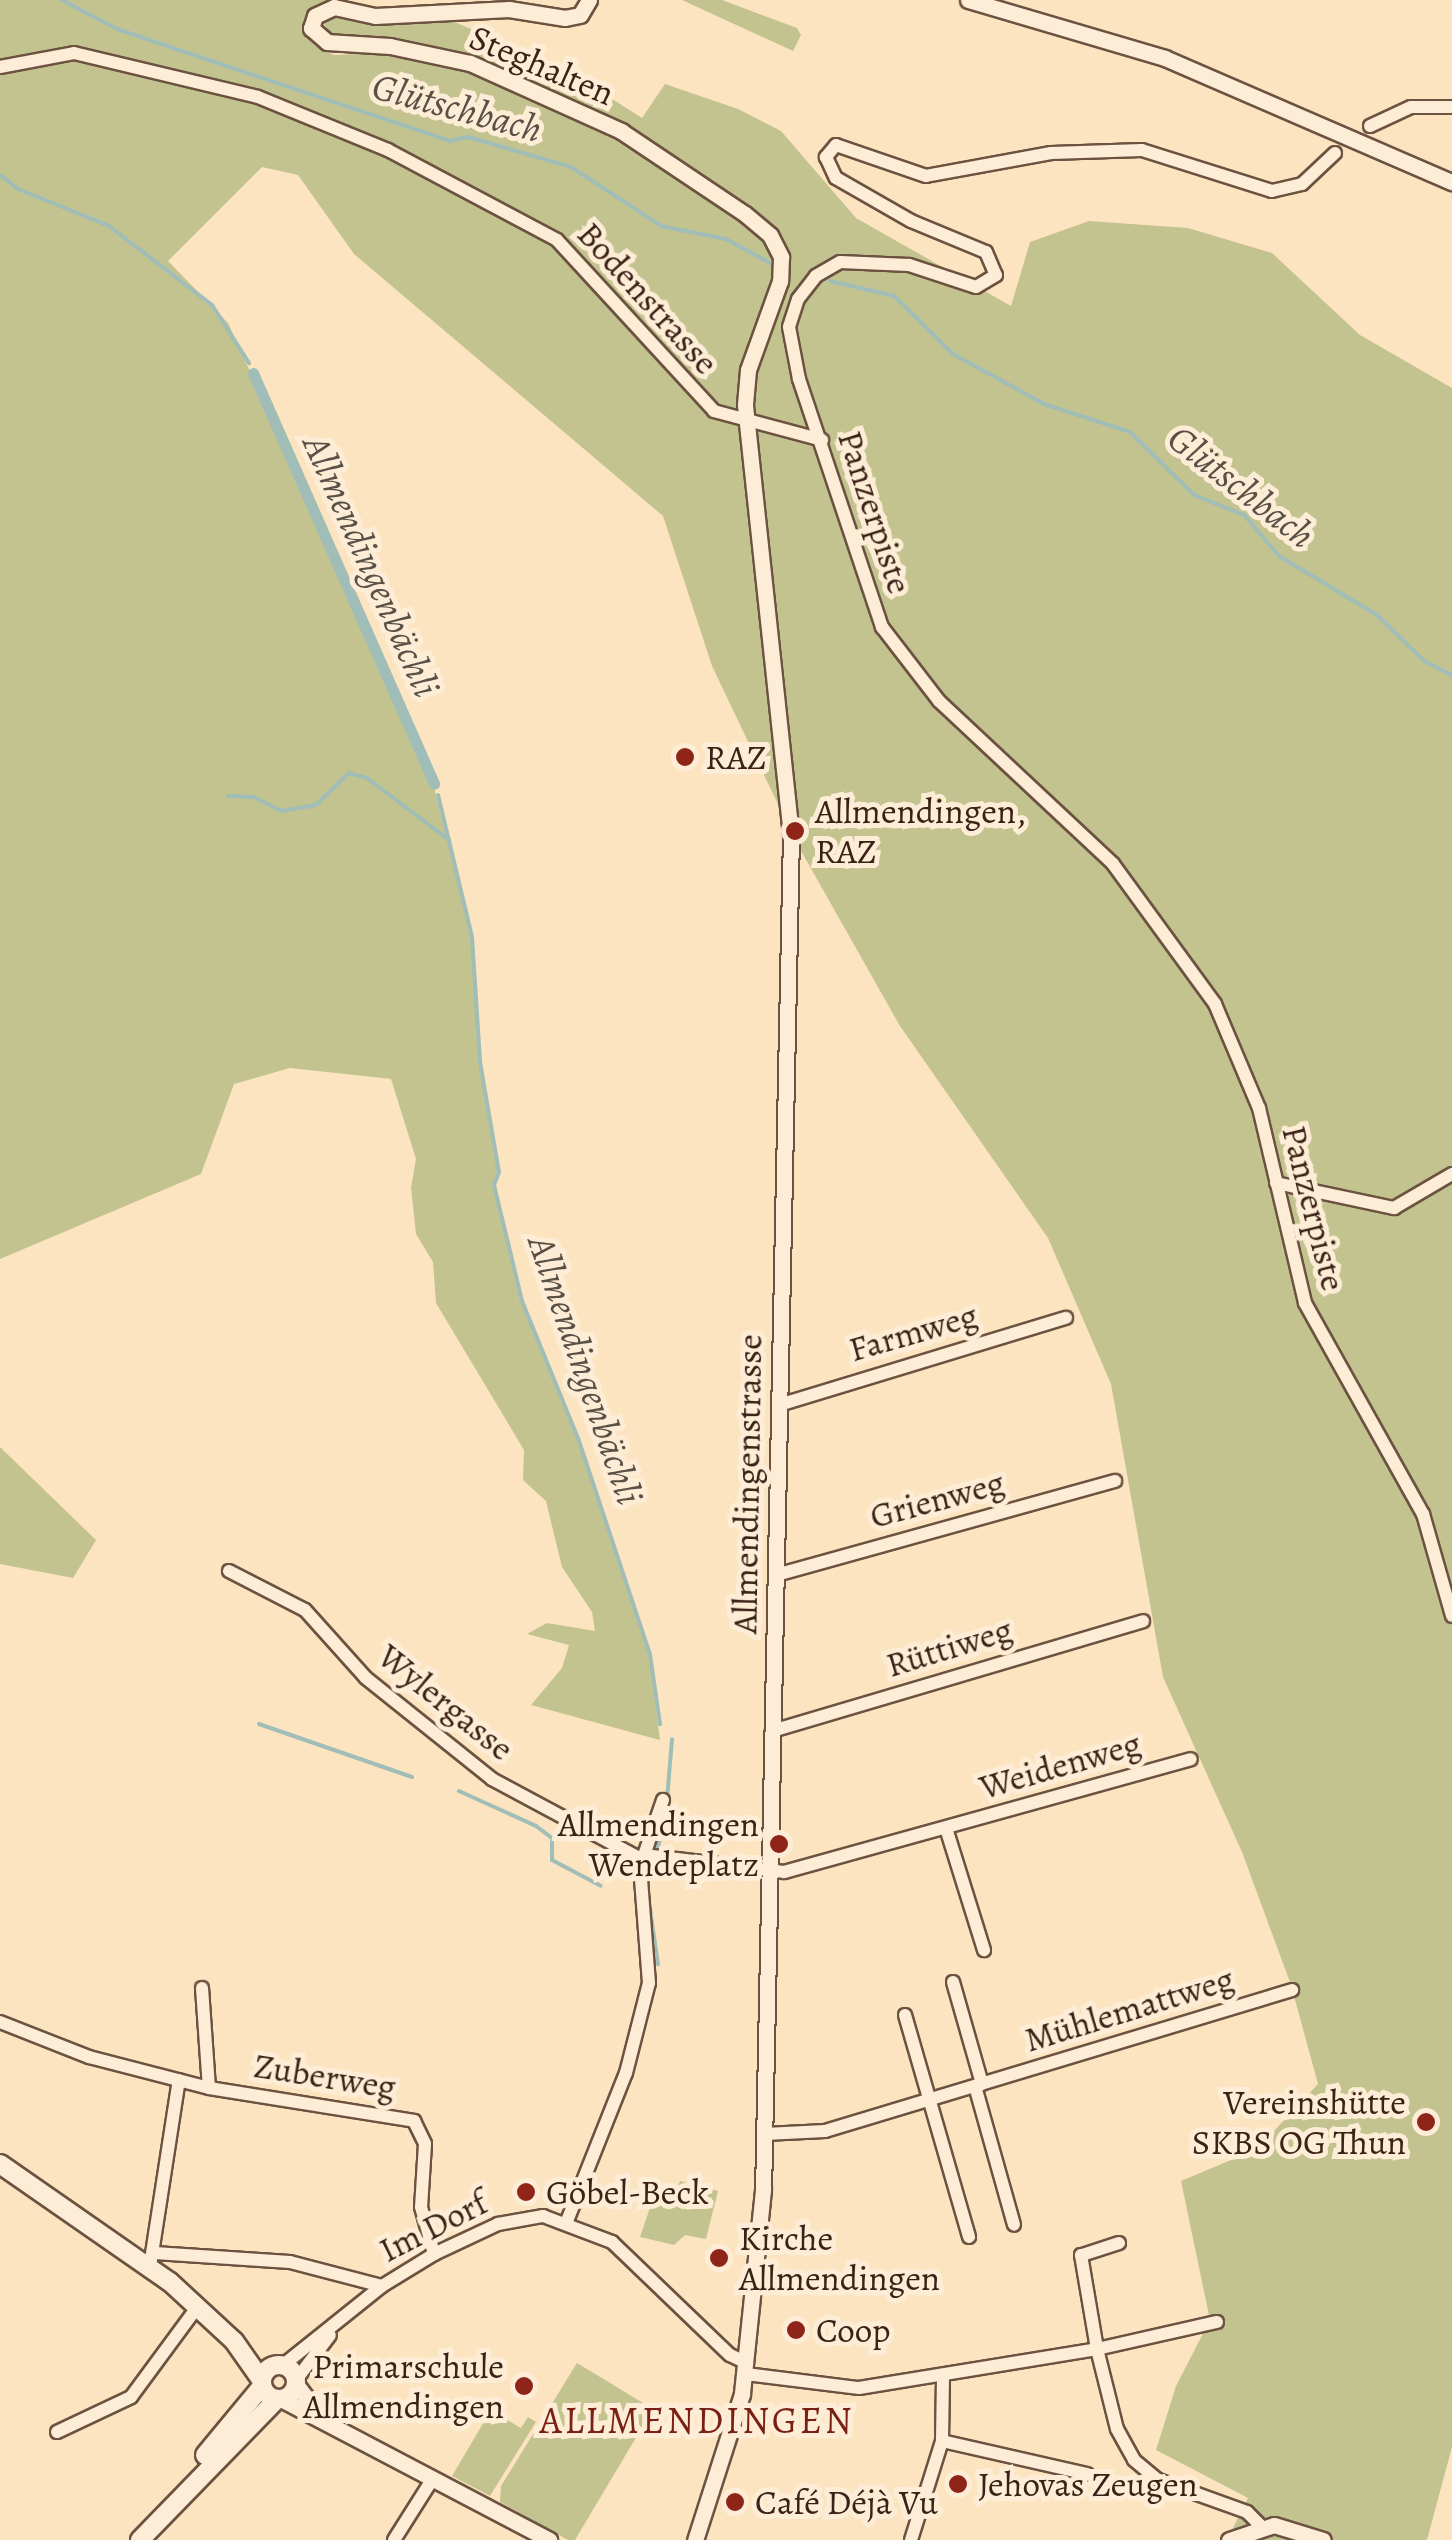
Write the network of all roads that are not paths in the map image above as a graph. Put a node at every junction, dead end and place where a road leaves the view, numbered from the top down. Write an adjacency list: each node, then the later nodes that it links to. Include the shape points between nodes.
1 (589, 0): 8 (street, Steghalten, via 580,15 566,18 509,9 375,16 334,7 315,16 310,28 326,42 446,56 529,87 652,149 770,234 781,256 780,280 748,370)
2 (968, 0): 7 (street, via 1165,58)
3 (0, 67): 8 (street, Bodenstrasse, via 74,53 258,97 388,150 557,240 704,403)
4 (1452, 106): 5 (street, via 1412,107)
5 (1370, 126)
6 (1335, 153): 9 (street, Panzerpiste, via 1302,184 1272,192 1142,150 1052,152 926,176 836,145 826,169 836,178 910,222 986,252 996,275 976,287 909,265 857,258 816,276 798,299 790,328 796,368)
7 (1452, 182)
8 (746, 422): 9 (street, Bodenstrasse); 13 (street, Allmendingenstrasse, via 791,821)
9 (822, 440): 11 (street, Panzerpiste, via 882,627 940,700 1093,841 1183,957 1246,1072)
10 (1452, 1174): 11 (street, via 1394,1208)
11 (1276, 1184): 17 (street, Panzerpiste, via 1305,1303 1423,1514)
12 (1066, 1318): 13 (street, Farmweg)
13 (779, 1405): 16 (street, Allmendingenstrasse)
14 (1114, 1481): 16 (street, Grienweg)
15 (229, 1571): 23 (street, Wylergasse, via 305,1610 366,1678 492,1779)
16 (776, 1575): 19 (street, Allmendingenstrasse)
17 (1452, 1616)
18 (1143, 1621): 19 (street, Rüttiweg)
19 (772, 1731): 24 (street, Allmendingenstrasse)
20 (1191, 1759): 22 (street, Weidenweg)
21 (663, 1800): 23 (street)
22 (946, 1828): 24 (street, Weidenweg); 25 (street, Weidenweg)
23 (643, 1857): 24 (street, Wylergasse); 37 (street, via 649,1983 626,2073)
24 (772, 1873): 35 (street, Allmendingenstrasse)
25 (984, 1950)
26 (953, 1982): 32 (street)
27 (202, 1988): 33 (street, Zuberweg)
28 (1292, 1990): 32 (street, Mühlemattweg)
29 (905, 2015): 34 (street)
30 (0, 2022): 31 (street, Zuberweg, via 89,2057)
31 (179, 2080): 33 (street, Zuberweg); 42 (street)
32 (978, 2085): 34 (street, Mühlemattweg); 38 (street)
33 (209, 2088): 41 (street, Zuberweg, via 418,2124 426,2158 421,2207)
34 (930, 2098): 35 (street, Mühlemattweg, via 814,2134); 39 (street)
35 (765, 2134): 50 (street, Allmendingenstrasse)
36 (0, 2164): 42 (main road)
37 (567, 2220): 41 (street, Im Dorf, via 515,2219); 50 (street, Im Dorf, via 622,2250)
38 (1014, 2225)
39 (969, 2237)
40 (1118, 2243): 48 (street, via 1081,2255)
41 (434, 2254): 43 (street, Im Dorf)
42 (152, 2259): 43 (street, via 290,2262); 44 (main road)
43 (382, 2286): 45 (street, Im Dorf)
44 (198, 2306): 47 (main road); 55 (street, via 131,2397)
45 (344, 2318): 49 (street, Im Dorf); 52 (street, Im Dorf)
46 (1217, 2322): 48 (street)
47 (234, 2342): 49 (main road); 53 (main road)
48 (1097, 2349): 51 (street); 59 (street, via 1117,2430 1134,2460 1158,2480 1247,2512)
49 (279, 2366): 52 (main road); 53 (main road)
50 (747, 2368): 51 (street, via 844,2389); 63 (street, Allmendingenstrasse)
51 (943, 2376): 56 (street)
52 (296, 2382): 53 (main road); 54 (street)
53 (271, 2392): 54 (street); 60 (main road)
54 (324, 2420): 58 (street)
55 (56, 2432)
56 (942, 2441): 57 (street); 64 (street)
57 (1088, 2474)
58 (432, 2480): 61 (street); 62 (street)
59 (1260, 2525): 65 (street); 66 (street)
60 (140, 2540)
61 (394, 2540)
62 (549, 2540)
63 (696, 2540)
64 (911, 2540)
65 (1229, 2540)
66 (1323, 2540)

